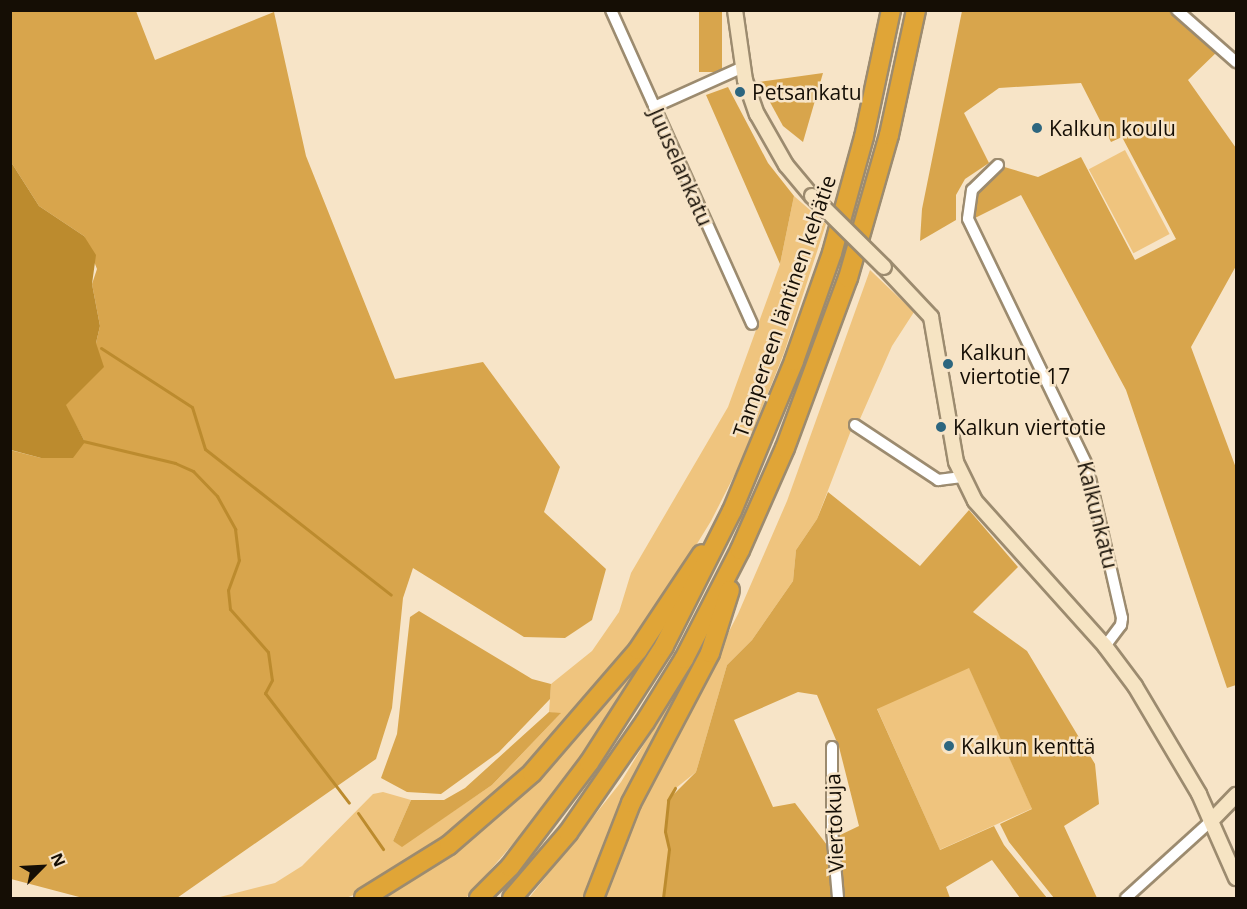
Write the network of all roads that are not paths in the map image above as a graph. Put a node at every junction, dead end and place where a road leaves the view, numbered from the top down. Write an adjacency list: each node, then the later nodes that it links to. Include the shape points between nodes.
1 (611, 10): 8 (street, Juuselankatu)
2 (735, 10): 7 (street)
3 (891, 10): 13 (highway, Tampereen läntinen kehätie, via 864,137 832,253 794,361)
4 (916, 10): 14 (highway, via 889,135 848,278 785,448)
5 (1177, 10): 6 (street)
6 (1236, 62)
7 (743, 67): 8 (street); 12 (street, bridge, via 766,133 793,176 915,296 934,325 949,425)
8 (654, 107): 10 (street, Juuselankatu)
9 (998, 165): 15 (street, Kalkunkatu, via 972,190 968,219 1087,465 1122,618)
10 (752, 324)
11 (855, 425): 12 (street, via 938,480)
12 (962, 477): 15 (street, via 995,526)
13 (732, 511): 20 (highway, via 638,651 532,773 449,845); 21 (highway, Tampereen läntinen kehätie, via 664,646 589,764 510,867)
14 (740, 550): 22 (highway, via 684,659 645,722 568,833); 23 (highway, via 718,636 632,802)
15 (1105, 646): 18 (street, via 1147,705)
16 (831, 747): 24 (street, Viertokuja)
17 (1236, 795): 18 (street)
18 (1212, 820): 19 (street); 25 (street)
19 (1236, 878)
20 (364, 898)
21 (479, 898)
22 (512, 898)
23 (594, 898)
24 (838, 898)
25 (1126, 898)

